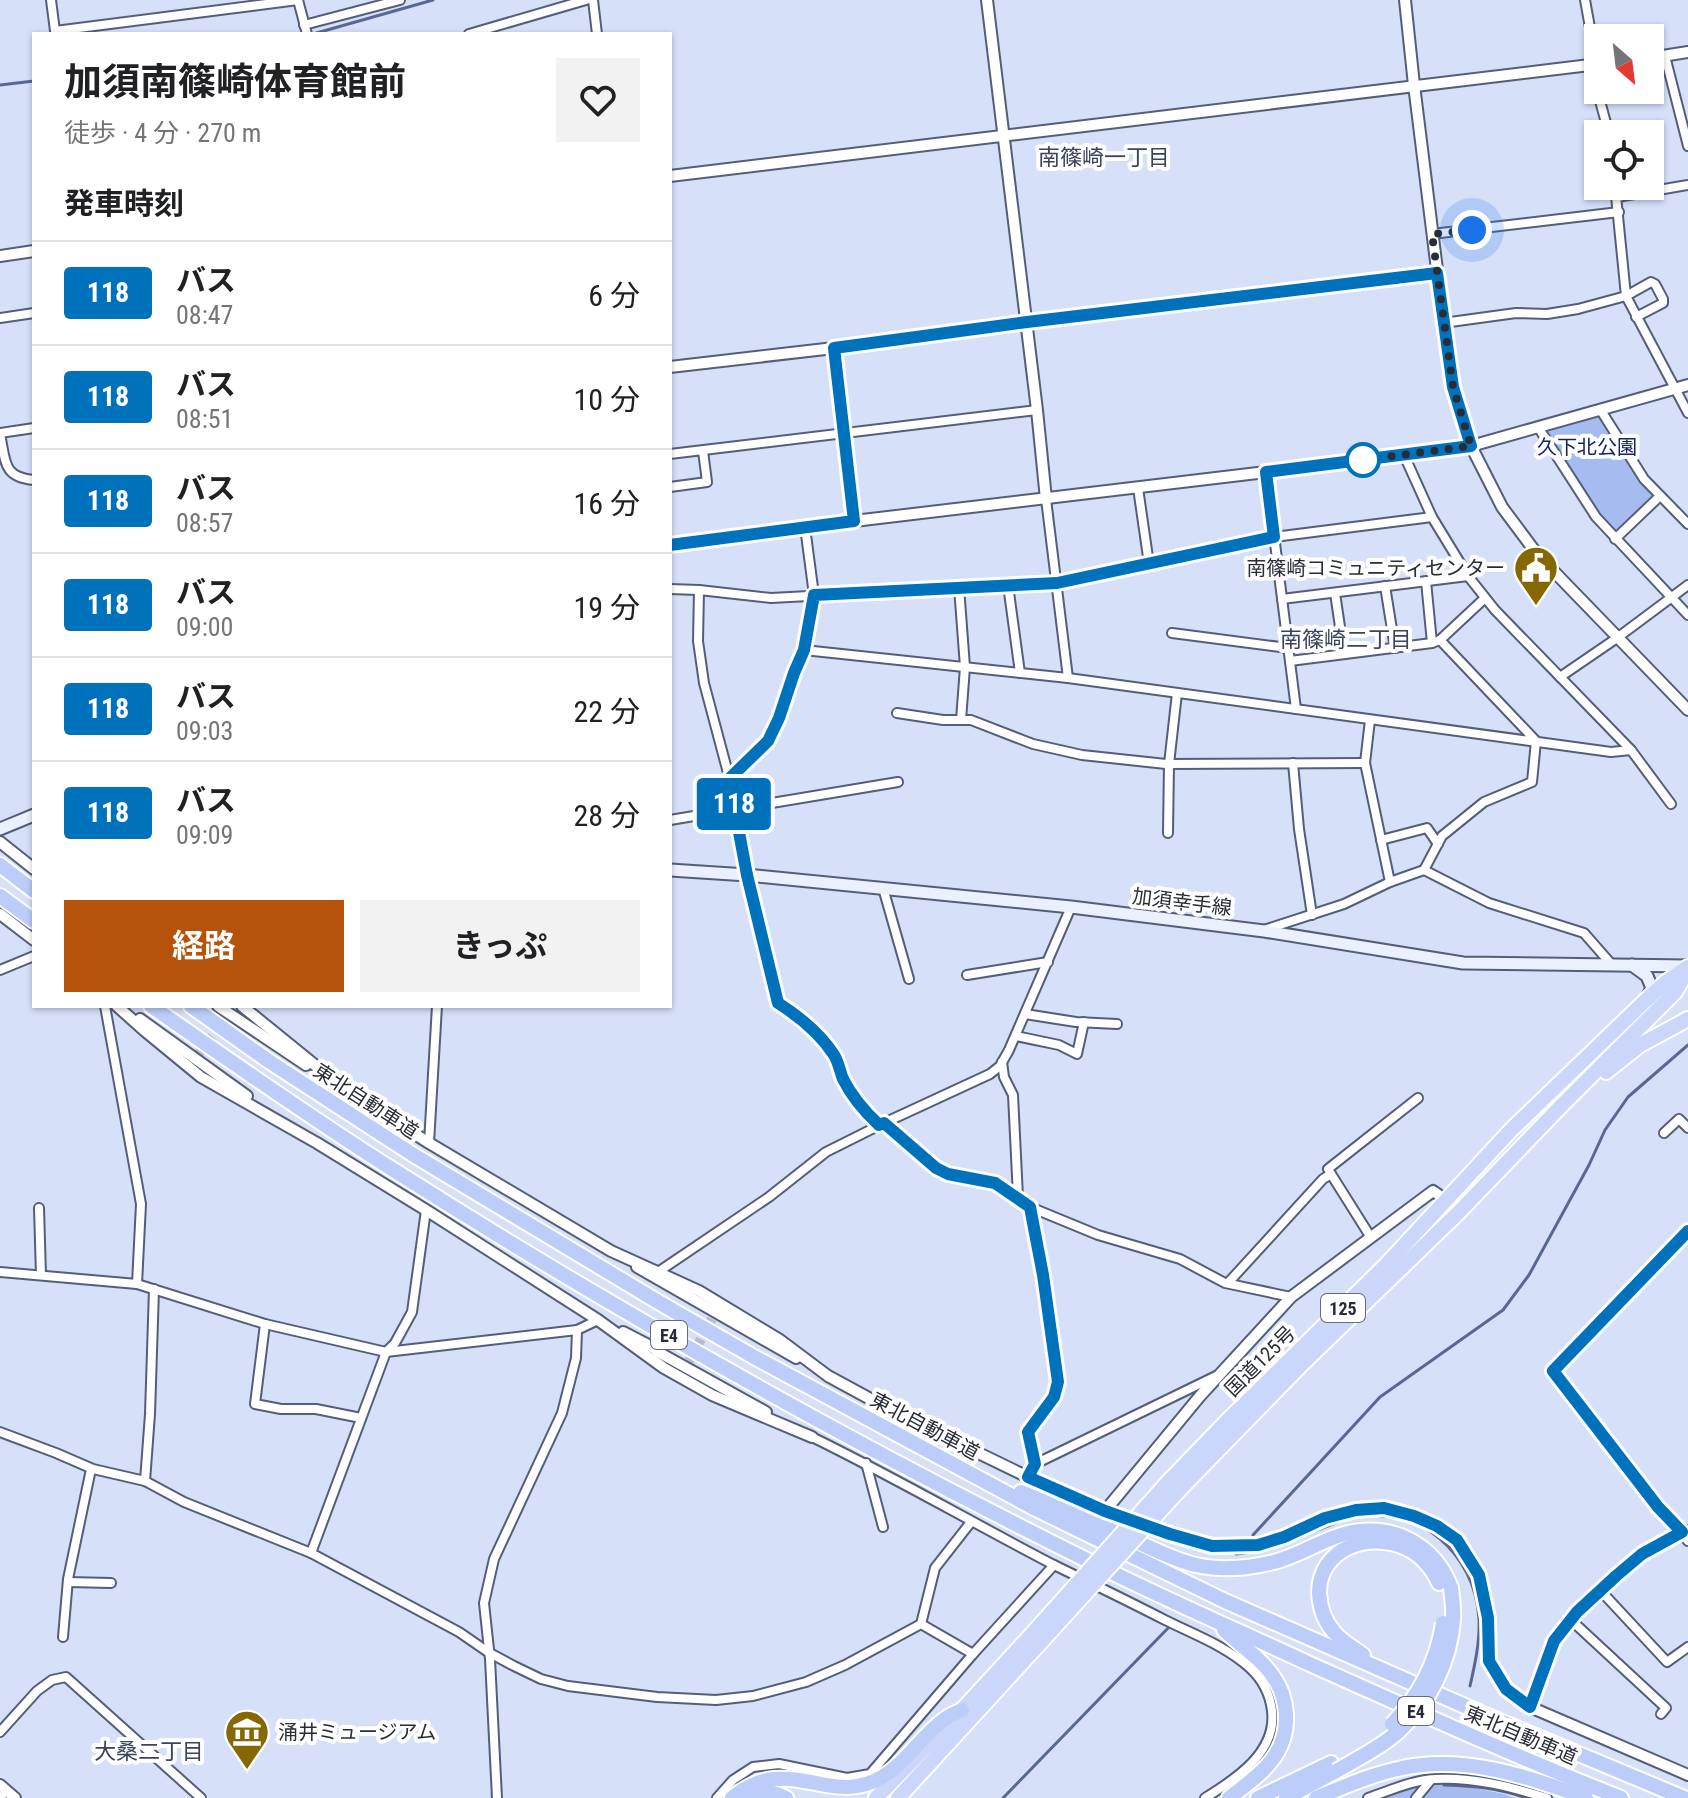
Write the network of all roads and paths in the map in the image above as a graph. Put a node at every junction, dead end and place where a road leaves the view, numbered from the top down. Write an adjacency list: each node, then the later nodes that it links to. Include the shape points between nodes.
1 (51, 0): 2 (street, via 55,31)
2 (298, 0): 11 (street)
3 (400, 0): 9 (street)
4 (586, 0): 12 (street)
5 (593, 0): 13 (street)
6 (987, 0): 19 (street)
7 (1405, 0): 17 (street)
8 (1585, 0): 10 (street)
9 (361, 5): 11 (street)
10 (1589, 24)
11 (305, 29)
12 (476, 32)
13 (597, 32)
14 (1688, 52): 15 (street)
15 (1665, 56): 18 (street)
16 (1584, 65): 17 (street)
17 (1414, 85): 19 (street); 26 (street)
18 (1684, 114): 20 (street)
19 (1004, 136): 21 (street); 34 (street)
20 (1688, 146)
21 (672, 176)
22 (1688, 185): 23 (street)
23 (1664, 189)
24 (1617, 200): 25 (street)
25 (1619, 212): 26 (street); 30 (street)
26 (1432, 234): 29 (street)
27 (32, 251): 28 (street)
28 (0, 256)
29 (1437, 273): 34 (street); 35 (street)
30 (1626, 296): 32 (street); 32 (street, via 1651,282 1663,299); 35 (street, via 1562,312)
31 (32, 313): 33 (street)
32 (1636, 317): 39 (street)
33 (0, 318)
34 (1027, 322): 36 (street); 41 (street)
35 (1443, 323): 47 (street, via 1453,387)
36 (834, 348): 37 (street); 45 (street)
37 (672, 367)
38 (1688, 385): 39 (street)
39 (1674, 389): 40 (street); 42 (street)
40 (1600, 409): 43 (street); 55 (street, via 1631,461)
41 (1037, 410): 45 (street); 56 (street)
42 (1688, 413)
43 (1538, 427): 47 (street); 62 (street)
44 (32, 428): 46 (street)
45 (845, 432): 48 (street); 58 (street)
46 (0, 433): 52 (street, via 13,475)
47 (1471, 446): 50 (street); 81 (street, via 1519,531)
48 (703, 451): 49 (street); 53 (street, via 707,482)
49 (672, 454)
50 (1404, 455): 51 (street); 57 (street)
51 (1266, 472): 54 (street); 61 (street)
52 (32, 480)
53 (672, 487)
54 (1138, 488): 56 (street); 64 (street)
55 (1660, 496): 59 (street); 62 (street)
56 (1046, 499): 58 (street); 67 (street)
57 (1432, 517): 61 (street); 65 (street)
58 (854, 521): 60 (street)
59 (1688, 524)
60 (805, 527): 63 (street); 75 (street)
61 (1274, 537): 64 (street); 78 (street)
62 (1615, 539): 77 (street)
63 (672, 545)
64 (1149, 564): 67 (street)
65 (1468, 576): 66 (street); 76 (street)
66 (1426, 581): 70 (street); 82 (street)
67 (1057, 583): 68 (street); 91 (street)
68 (1008, 585): 71 (street); 89 (street)
69 (1688, 585): 77 (street)
70 (1385, 586): 74 (street); 84 (street)
71 (959, 587): 75 (street); 88 (street)
72 (672, 589): 73 (street)
73 (699, 590): 75 (street, via 771,598); 103 (street, via 704,683)
74 (1335, 593): 78 (street); 86 (street)
75 (814, 595): 85 (street)
76 (1485, 598): 82 (street); 90 (street)
77 (1671, 598): 79 (street); 81 (street)
78 (1282, 599): 83 (street)
79 (1688, 615)
80 (1172, 633): 83 (street)
81 (1617, 638): 90 (street); 94 (street)
82 (1436, 641): 84 (street); 98 (street)
83 (1288, 648): 87 (street)
84 (1395, 648): 86 (street)
85 (804, 650): 88 (street); 103 (street, via 768,741)
86 (1344, 654): 87 (street)
87 (1290, 661): 93 (street)
88 (965, 667): 89 (street); 96 (street)
89 (1020, 673): 91 (street)
90 (1560, 677): 99 (street)
91 (1068, 678): 92 (street)
92 (1177, 693): 93 (street); 102 (street)
93 (1296, 709): 97 (street)
94 (1688, 710)
95 (897, 713): 96 (street)
96 (961, 720): 102 (street, via 1082,755)
97 (1370, 720): 98 (street); 101 (street)
98 (1536, 741): 99 (street); 113 (street, via 1532,782 1484,802)
99 (1631, 750): 105 (street)
100 (1293, 763): 101 (street); 102 (street); 125 (street)
101 (1365, 763): 111 (street)
102 (1169, 764): 110 (street)
103 (729, 779): 106 (street)
104 (898, 782): 106 (street)
105 (1671, 804)
106 (735, 809): 108 (street); 118 (street)
107 (29, 817): 109 (main road)
108 (672, 820)
109 (0, 829)
110 (1168, 833)
111 (1381, 840): 113 (street, via 1427,828); 119 (street)
112 (0, 842): 115 (street)
113 (1438, 844): 117 (street)
114 (0, 865): 121 (highway)
115 (32, 867)
116 (672, 870): 118 (main road, 加須幸手線)
117 (1424, 870): 119 (street); 131 (street, via 1489,903 1584,933)
118 (747, 875): 120 (main road, 加須幸手線); 155 (street, via 778,1003 802,1018 825,1043 858,1104)
119 (1390, 882): 125 (street)
120 (883, 888): 123 (main road, 加須幸手線); 136 (street)
121 (32, 889)
122 (0, 896): 126 (highway)
123 (1071, 907): 127 (main road, 加須幸手線); 130 (street)
124 (0, 914): 128 (street)
125 (1312, 915): 127 (street)
126 (32, 920)
127 (1264, 931): 131 (main road, 加須幸手線, via 1463,963)
128 (32, 938)
129 (32, 957): 134 (street)
130 (1048, 962): 135 (street); 146 (street)
131 (1612, 965): 132 (main road, 加須幸手線)
132 (1632, 965): 133 (main road, 加須幸手線); 137 (main road, via 1652,988)
133 (1688, 968): 137 (highway, 国道125号 / 125); 165 (highway, 国道125号 / 125, via 1675,992)
134 (0, 970)
135 (967, 975)
136 (909, 979)
137 (1644, 1002): 161 (highway, 国道125号 / 125)
138 (105, 1008): 172 (street, via 141,1204)
139 (121, 1008): 154 (street, via 201,1077)
140 (122, 1008): 154 (street)
141 (154, 1008): 203 (highway, 東北自動車道 / E4, via 392,1170 633,1315 876,1451)
142 (194, 1008): 186 (highway, 東北自動車道 / E4, via 425,1162 754,1357)
143 (220, 1008): 152 (street)
144 (245, 1008): 152 (street)
145 (437, 1008): 158 (street)
146 (1025, 1014): 148 (street); 150 (street)
147 (1688, 1019): 165 (highway, via 1640,1045 1607,1071)
148 (1084, 1022): 149 (street); 150 (street, via 1077,1054)
149 (1117, 1024)
150 (1016, 1036): 151 (street)
151 (1002, 1062): 155 (street, via 990,1074); 160 (street, via 1013,1095)
152 (343, 1088): 158 (street)
153 (1418, 1098): 159 (street, via 1328,1169)
154 (277, 1119): 164 (street)
155 (881, 1124): 160 (street, via 936,1168 995,1183); 169 (street, via 826,1152)
156 (1688, 1128): 157 (street, via 1679,1119)
157 (1664, 1133)
158 (429, 1143): 169 (street)
159 (1331, 1174): 167 (street); 171 (street)
160 (1018, 1197): 162 (street)
161 (1446, 1200): 167 (street, via 1433,1191); 191 (highway, 国道125号 / 125, via 1248,1401)
162 (1030, 1207): 171 (street, via 1098,1235 1180,1259); 187 (street, via 1058,1382 1054,1397 1028,1432)
163 (39, 1208): 170 (street)
164 (426, 1210): 175 (street); 178 (street, via 412,1312)
165 (1458, 1213): 191 (highway, 国道125号 / 125)
166 (1688, 1231): 195 (street, via 1553,1371 1658,1507)
167 (1370, 1236): 174 (street)
168 (0, 1272): 170 (street)
169 (655, 1274): 180 (street, via 714,1316); 180 (street, via 699,1291)
170 (41, 1275): 172 (street)
171 (1228, 1283): 174 (street)
172 (137, 1284): 173 (street)
173 (154, 1289): 176 (street); 190 (street)
174 (1291, 1297): 179 (street)
175 (598, 1320): 177 (street); 182 (street, via 687,1364); 182 (street, via 664,1368 743,1409)
176 (265, 1324): 178 (street); 181 (street, via 255,1404)
177 (577, 1330): 178 (street); 209 (street, via 562,1413 494,1559 484,1603)
178 (386, 1352): 181 (street)
179 (1220, 1374): 187 (street); 192 (street)
180 (828, 1376): 189 (street)
181 (361, 1418): 197 (street)
182 (792, 1427): 184 (street)
183 (0, 1432): 188 (street)
184 (812, 1437): 185 (street)
185 (866, 1463): 193 (street); 194 (street)
186 (950, 1463): 201 (highway, via 1165,1554 1218,1568 1278,1561 1349,1533 1393,1533 1436,1560 1446,1574); 211 (highway, 東北自動車道 / E4, via 1225,1601)
187 (1035, 1464): 189 (street)
188 (91, 1469): 190 (street); 199 (street)
189 (1028, 1477): 192 (street)
190 (145, 1481): 197 (street)
191 (1175, 1485): 207 (highway, 国道125号 / 125, bridge)
192 (1105, 1511): 212 (street, via 1212,1546 1258,1545 1356,1510 1384,1508 1437,1526 1457,1540 1479,1575 1489,1661 1506,1689)
193 (971, 1522): 198 (street); 205 (street, via 935,1568)
194 (883, 1527)
195 (1685, 1531): 196 (street); 202 (street, via 1642,1554)
196 (1688, 1541)
197 (311, 1553): 209 (street)
198 (1054, 1565): 210 (street); 229 (street, via 1216,1645 1250,1669 1267,1691 1273,1716 1253,1767)
199 (68, 1582): 200 (street); 206 (street)
200 (111, 1583)
201 (1446, 1590): 211 (highway, via 1424,1561 1404,1547 1380,1540 1358,1543 1329,1562 1319,1587 1321,1611 1339,1637); 216 (highway, bridge, via 1454,1616 1439,1677 1400,1730 1372,1751)
202 (1600, 1590): 204 (street); 208 (street, via 1667,1662)
203 (1212, 1619): 230 (highway, via 1274,1677 1285,1700 1286,1727 1279,1752 1261,1774); 238 (highway, 東北自動車道 / E4)
204 (1571, 1620): 212 (street, via 1554,1641); 214 (street, via 1666,1708)
205 (921, 1624): 209 (street, via 806,1682 716,1700 568,1686 541,1679); 210 (street)
206 (63, 1637)
207 (1036, 1638): 213 (highway, 国道125号 / 125); 228 (highway, 国道125号 / 125)
208 (1688, 1647)
209 (488, 1652): 222 (street)
210 (973, 1654): 223 (street, via 870,1774 847,1778 779,1764 753,1767)
211 (1386, 1672): 239 (highway, 東北自動車道 / E4)
212 (1530, 1707): 217 (street)
213 (962, 1710): 224 (highway, via 874,1782 846,1788 765,1779); 227 (highway, 国道125号 / 125)
214 (1661, 1714)
215 (0, 1732): 221 (street, via 37,1691 66,1677)
216 (1333, 1767): 231 (highway); 232 (highway)
217 (1688, 1775)
218 (1431, 1779): 234 (street); 235 (street); 236 (street, via 1502,1784)
219 (0, 1785): 220 (street)
220 (15, 1798)
221 (201, 1798)
222 (497, 1798)
223 (717, 1798)
224 (732, 1798)
225 (748, 1798): 226 (highway, via 770,1791)
226 (786, 1798)
227 (876, 1798)
228 (898, 1798)
229 (1205, 1798)
230 (1229, 1798)
231 (1258, 1798)
232 (1286, 1798)
233 (1316, 1798): 237 (highway, via 1400,1768 1436,1764 1507,1772)
234 (1368, 1798)
235 (1416, 1798)
236 (1547, 1798)
237 (1586, 1798)
238 (1621, 1798)
239 (1684, 1798)

